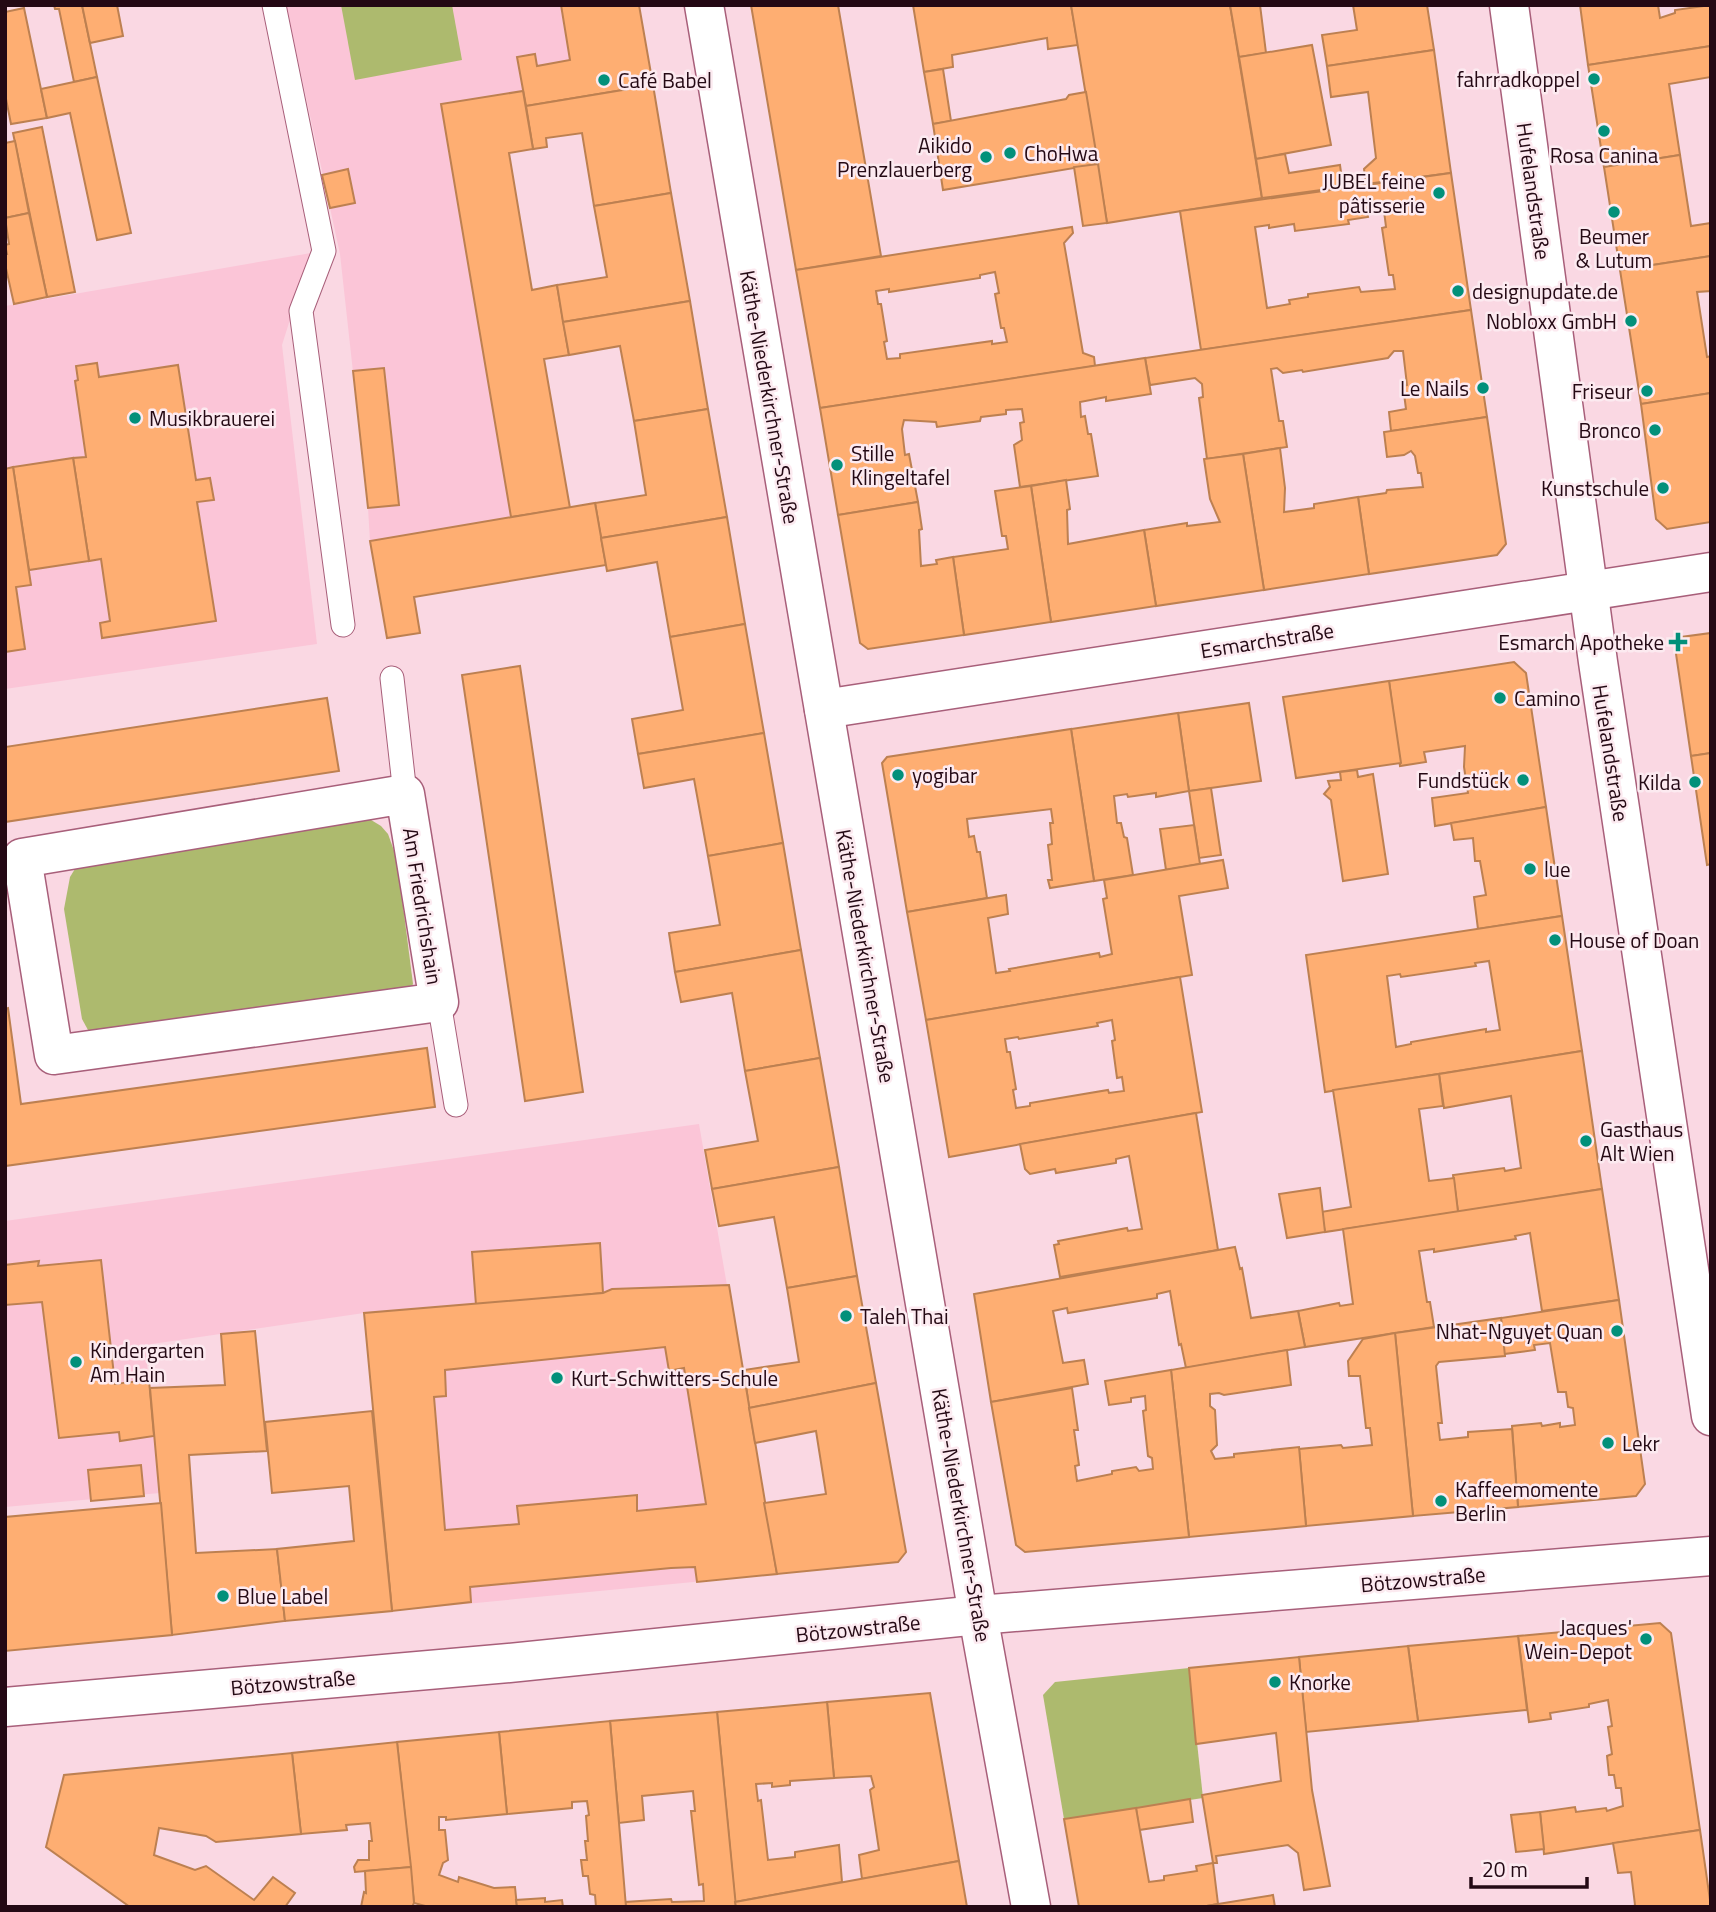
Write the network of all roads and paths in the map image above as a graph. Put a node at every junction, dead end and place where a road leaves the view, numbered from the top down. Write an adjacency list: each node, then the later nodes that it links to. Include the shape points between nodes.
1 (274, 5): 6 (lane, via 324,251 301,311)
2 (704, 5): 8 (street, Käthe-Niederkirchner-Straße)
3 (1508, 5): 5 (street, Hufelandstraße)
4 (1711, 572): 5 (street, Esmarchstraße)
5 (1588, 591): 8 (street, Esmarchstraße); 13 (street, Hufelandstraße)
6 (343, 625)
7 (392, 678): 9 (lane)
8 (824, 709): 15 (street, Käthe-Niederkirchner-Straße)
9 (405, 794): 10 (street, Am Friedrichshain, via 22,858); 11 (street, Am Friedrichshain)
10 (21, 950): 11 (street, Am Friedrichshain, via 54,1055)
11 (439, 1002): 12 (lane)
12 (456, 1105)
13 (1711, 1416)
14 (1711, 1556): 15 (street, Bötzowstraße)
15 (978, 1615): 16 (street, Bötzowstraße, via 509,1663); 17 (street, Käthe-Niederkirchner-Straße)
16 (5, 1707)
17 (1031, 1907)

